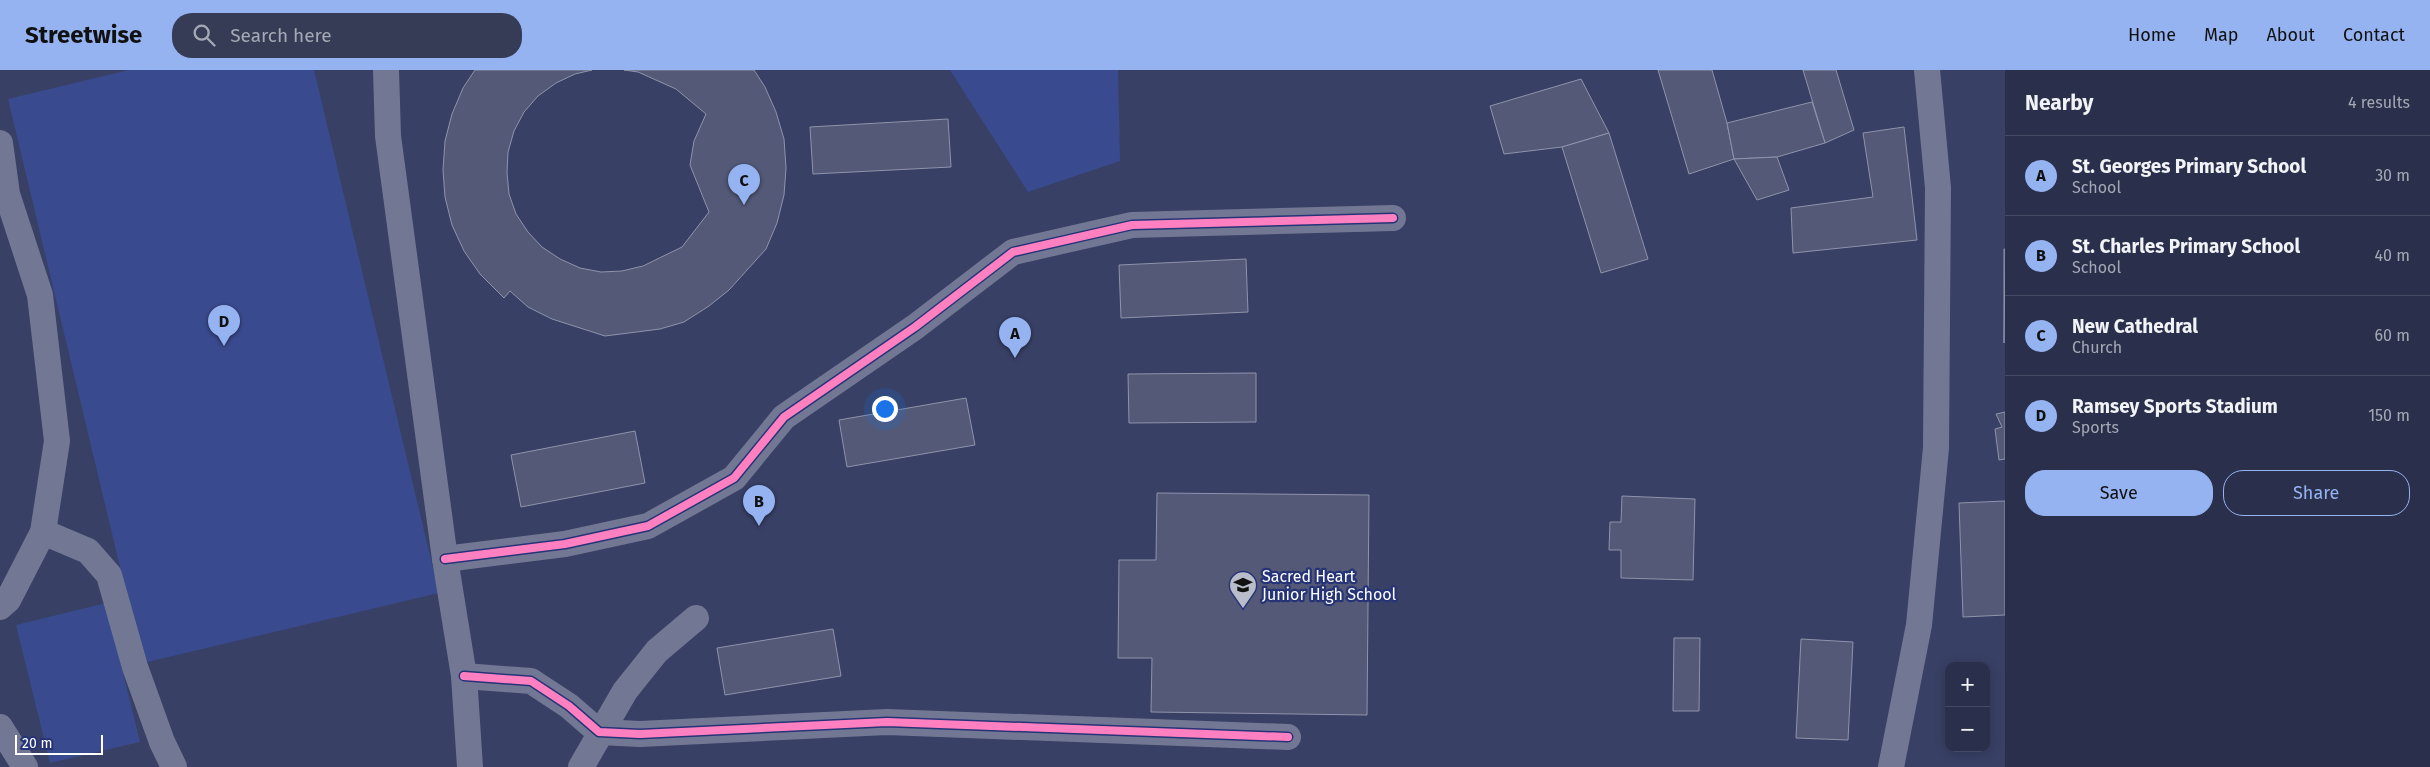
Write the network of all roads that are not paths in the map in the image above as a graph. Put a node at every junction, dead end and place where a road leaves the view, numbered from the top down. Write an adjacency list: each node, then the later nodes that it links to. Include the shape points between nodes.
1 (386, 70): 6 (street, via 388,136)
2 (1927, 70): 17 (street, via 1938,188 1936,448 1919,624)
3 (0, 143): 5 (street, via 7,194 40,295 57,442)
4 (1393, 218): 6 (street, via 1132,225 1014,252 915,327 784,417 734,478 648,526 565,544)
5 (43, 532): 7 (street, via 8,600); 14 (street, via 88,551 109,575 135,667)
6 (445, 559): 9 (street)
7 (0, 607)
8 (696, 618): 11 (street, via 657,651 625,691)
9 (464, 676): 11 (street, via 530,681 569,706); 15 (street)
10 (0, 727): 13 (street)
11 (599, 732): 12 (street, via 640,734 887,722); 16 (street)
12 (1288, 737)
13 (25, 767)
14 (174, 767)
15 (470, 767)
16 (581, 767)
17 (1891, 767)

